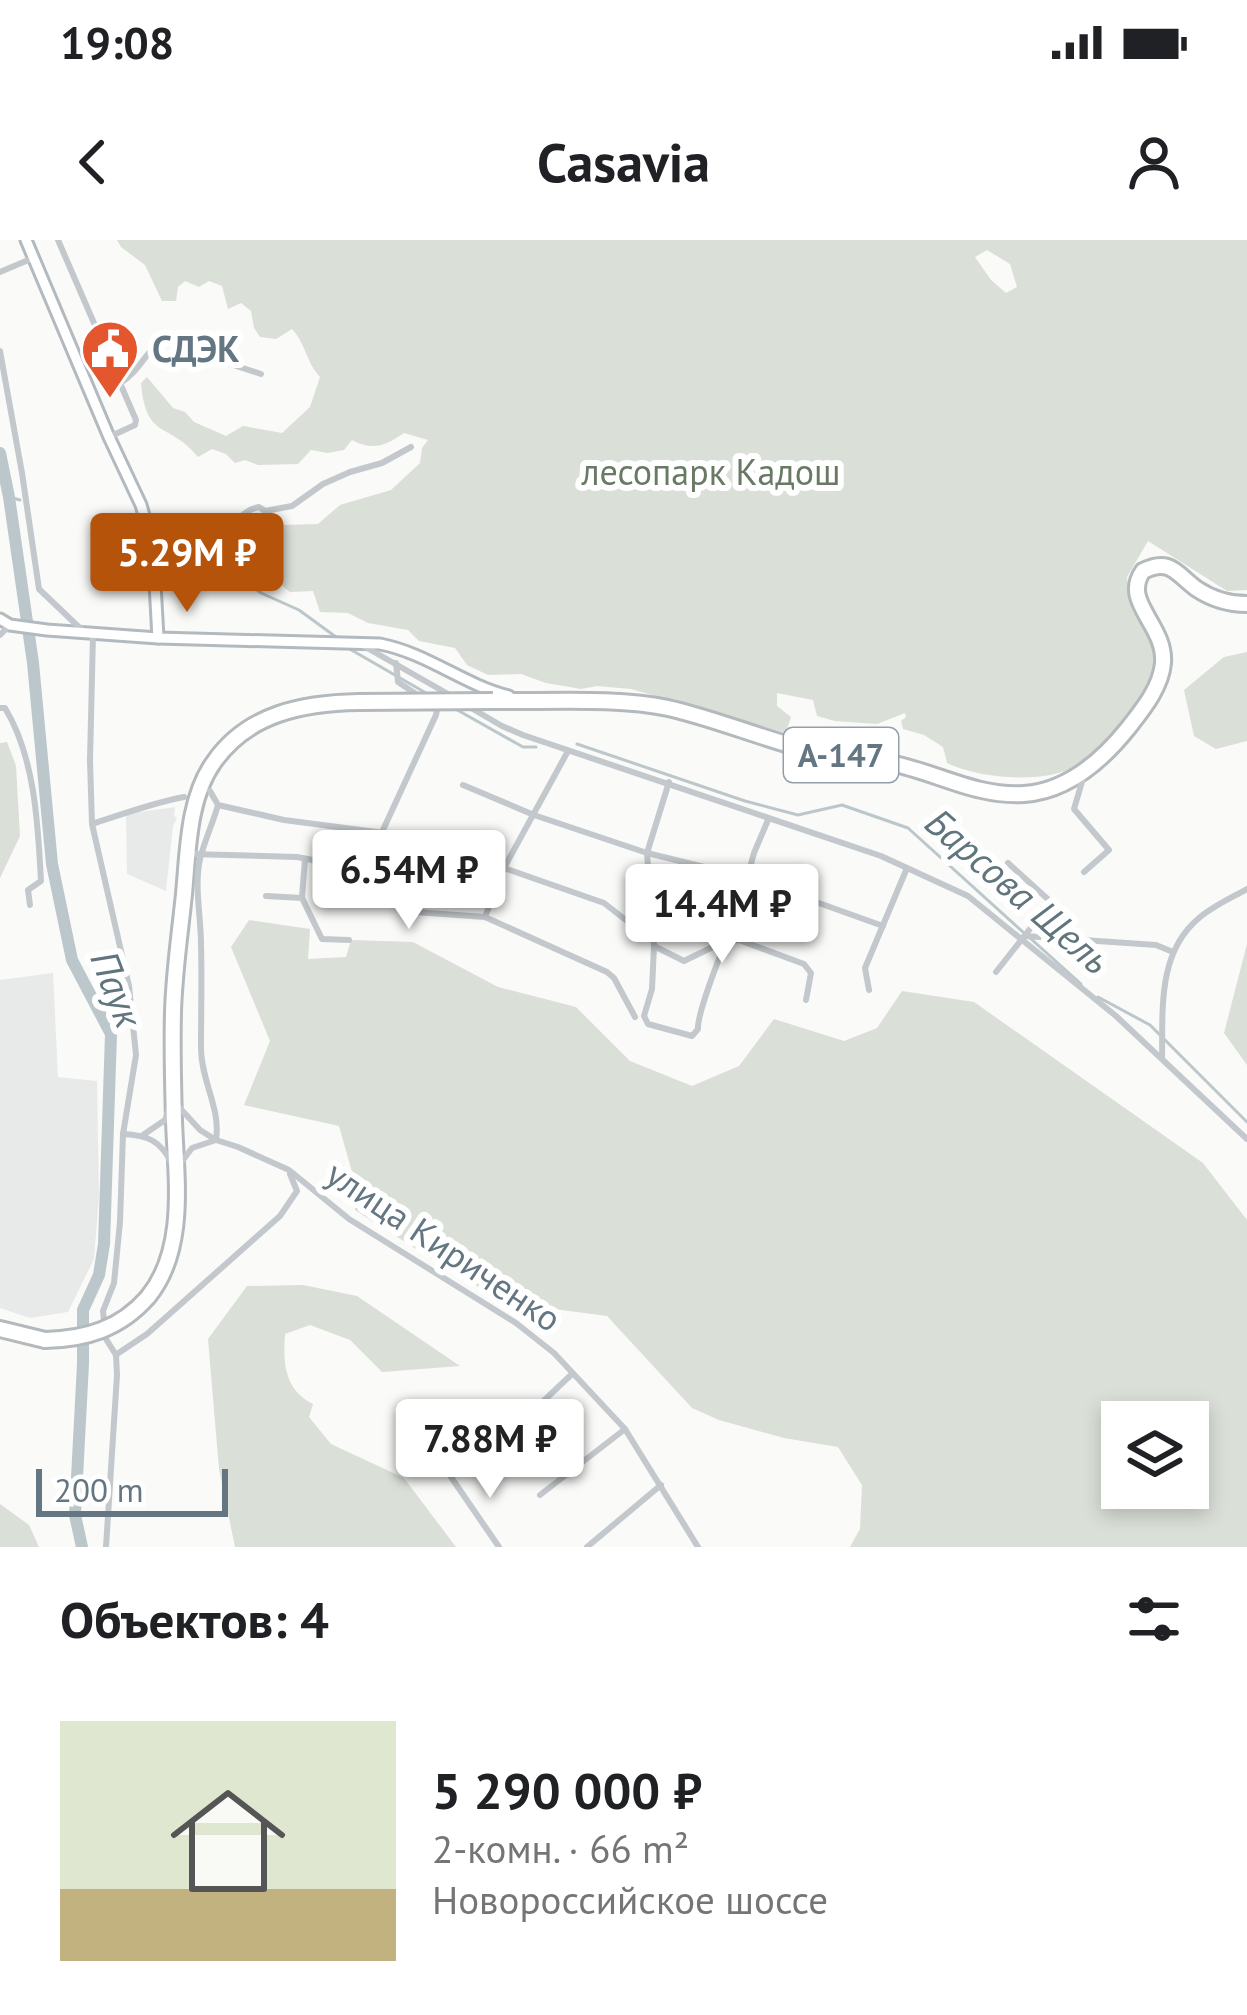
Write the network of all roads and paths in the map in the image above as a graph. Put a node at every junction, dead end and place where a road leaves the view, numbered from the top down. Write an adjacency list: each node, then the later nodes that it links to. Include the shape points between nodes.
1 (26, 240): 3 (main road)
2 (58, 240): 7 (street)
3 (33, 258): 4 (street); 8 (main road)
4 (0, 272)
5 (0, 351): 13 (street, via 39,589)
6 (262, 374): 7 (street, via 194,349 177,351 166,337)
7 (120, 383): 8 (street, via 136,420)
8 (110, 437): 10 (main road, via 141,505)
9 (411, 447): 10 (street, via 292,506 248,509 212,567)
10 (155, 568): 15 (main road)
11 (1247, 604): 21 (highway, А-147, via 1215,599 1170,568 1143,572 1135,589 1162,641 1161,676 1129,727)
12 (5, 622): 13 (main road); 14 (street)
13 (88, 631): 15 (main road); 29 (street)
14 (0, 635)
15 (158, 638): 16 (main road)
16 (353, 642): 17 (street); 18 (main road, via 401,648)
17 (395, 668): 20 (street, via 502,726); 30 (street, via 398,682 436,710)
18 (535, 702): 21 (highway, А-147, via 665,708 986,792 1045,791); 31 (highway, А-147, bridge, via 313,704 266,719 231,742 204,778)
19 (0, 708): 43 (street, via 23,746 33,797 41,881 28,890)
20 (568, 751): 22 (street); 27 (street)
21 (1085, 771): 38 (street, via 1074,809 1109,850)
22 (669, 782): 28 (street); 32 (street)
23 (464, 785): 27 (street)
24 (210, 790): 26 (street)
25 (184, 796): 29 (street)
26 (218, 805): 30 (street); 31 (street, via 209,839)
27 (534, 815): 32 (street); 35 (street)
28 (769, 819): 36 (street); 39 (street)
29 (92, 824): 58 (street, via 134,1020)
30 (384, 833): 35 (street); 37 (street)
31 (194, 854): 33 (street); 57 (highway, А-147, via 173,1009); 61 (street, via 201,1053 217,1110)
32 (647, 854): 39 (street); 46 (street)
33 (305, 859): 37 (street); 42 (street)
34 (1008, 863): 47 (street, via 1052,902)
35 (504, 868): 44 (street); 46 (street, via 604,903 636,928)
36 (907, 868): 45 (street); 47 (street, via 968,896)
37 (365, 870): 44 (street, via 415,912)
38 (1084, 872)
39 (749, 878): 45 (street); 49 (street)
40 (1247, 889): 51 (street, via 1196,920)
41 (266, 896): 42 (street)
42 (302, 898): 48 (street, via 322,939)
43 (30, 905)
44 (485, 917): 55 (street, via 607,972)
45 (883, 926): 53 (street, via 866,968)
46 (653, 930): 50 (street)
47 (1023, 938): 51 (street); 52 (street); 56 (street)
48 (349, 940)
49 (724, 941): 50 (street, via 684,961); 50 (street, via 692,1036 647,1024); 54 (street, via 804,964 811,973)
50 (654, 946)
51 (1173, 952): 56 (street)
52 (996, 971)
53 (869, 990)
54 (806, 1000)
55 (635, 1017)
56 (1162, 1058): 60 (street)
57 (174, 1097): 59 (street, via 165,1120); 61 (street, via 187,1119); 63 (highway, А-147)
58 (123, 1134): 59 (street); 65 (street, via 114,1283 103,1311)
59 (142, 1135): 63 (street, via 161,1145)
60 (1247, 1138)
61 (216, 1140): 62 (street, улица Кириченко); 63 (street, via 192,1148)
62 (289, 1170): 65 (street, via 297,1191 280,1216); 66 (street, улица Кириченко, via 349,1219 516,1323)
63 (176, 1172): 64 (highway, А-147, bridge, via 169,1261 148,1297 113,1327 78,1338)
64 (0, 1329)
65 (116, 1355): 72 (street)
66 (572, 1374): 67 (street, улица Кириченко); 68 (street)
67 (625, 1429): 70 (street, улица Кириченко); 71 (street)
68 (501, 1441)
69 (452, 1477): 73 (street)
70 (661, 1485): 74 (street); 75 (street, улица Кириченко)
71 (540, 1495)
72 (106, 1547)
73 (499, 1547)
74 (586, 1547)
75 (698, 1547)

